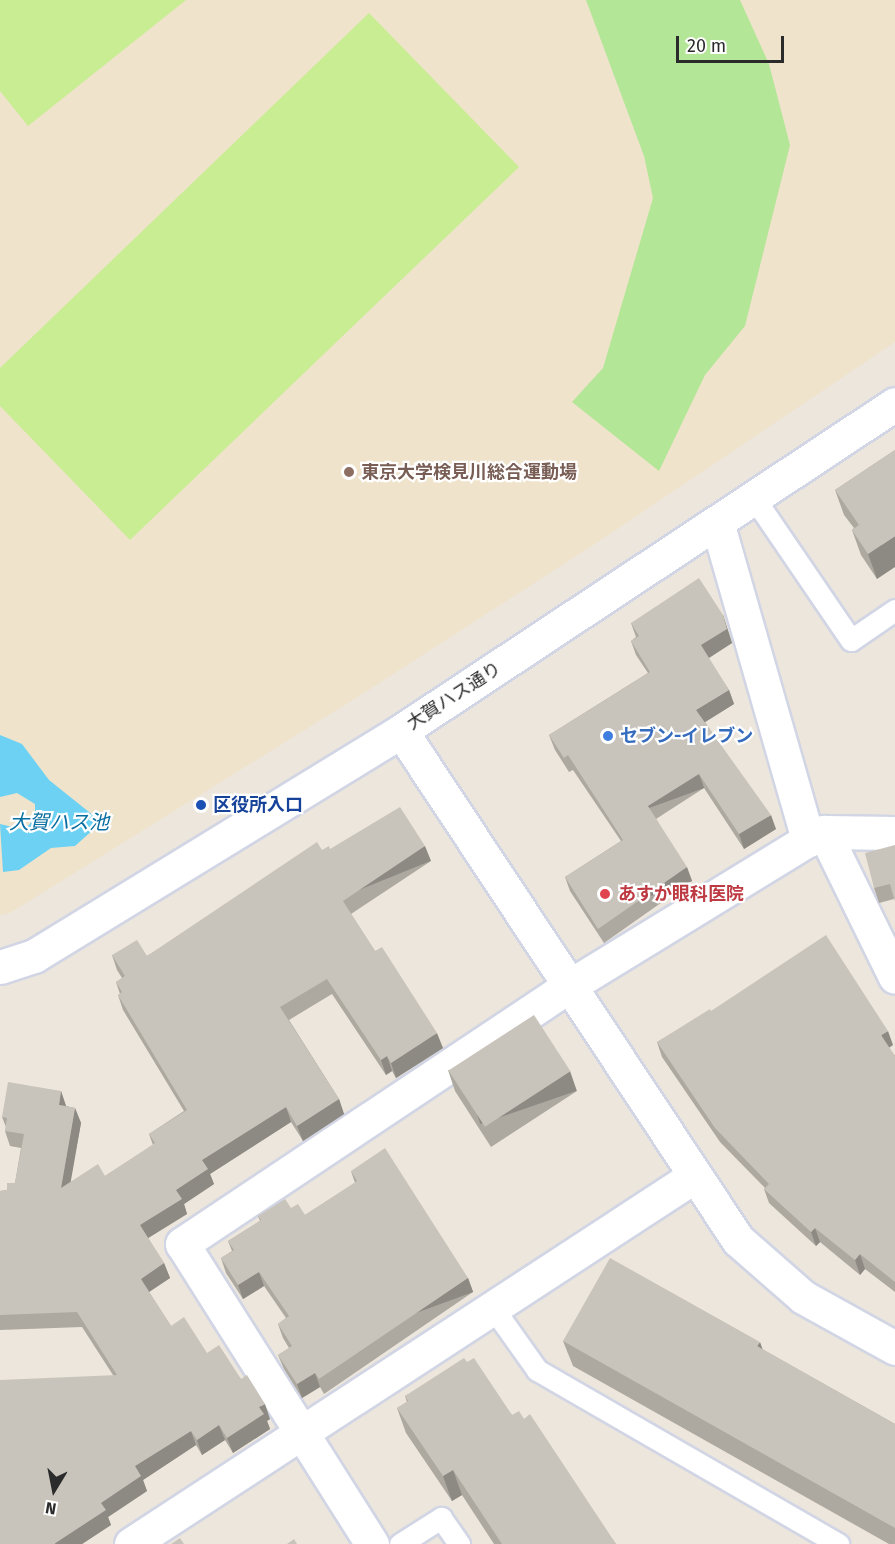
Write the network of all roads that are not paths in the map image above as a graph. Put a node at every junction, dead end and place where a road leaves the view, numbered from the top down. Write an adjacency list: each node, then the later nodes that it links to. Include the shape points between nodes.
1 (895, 404): 2 (street, 大賀ハス通り)
2 (754, 498): 3 (street, 大賀ハス通り); 4 (lane, via 851,640)
3 (717, 522): 5 (street, 大賀ハス通り); 7 (street)
4 (895, 610)
5 (401, 731): 8 (street, 大賀ハス通り, via 34,956); 10 (street)
6 (895, 833): 7 (street)
7 (816, 836): 9 (street); 10 (street)
8 (0, 967)
9 (895, 977)
10 (571, 985): 11 (street); 14 (street, via 182,1244)
11 (693, 1177): 12 (street); 13 (street, via 738,1240 804,1297)
12 (493, 1308): 14 (street); 19 (lane, via 537,1370)
13 (895, 1348)
14 (300, 1435): 15 (street); 16 (street)
15 (131, 1544)
16 (372, 1544)
17 (400, 1544): 18 (lane, via 441,1518)
18 (459, 1544)
19 (838, 1544)

